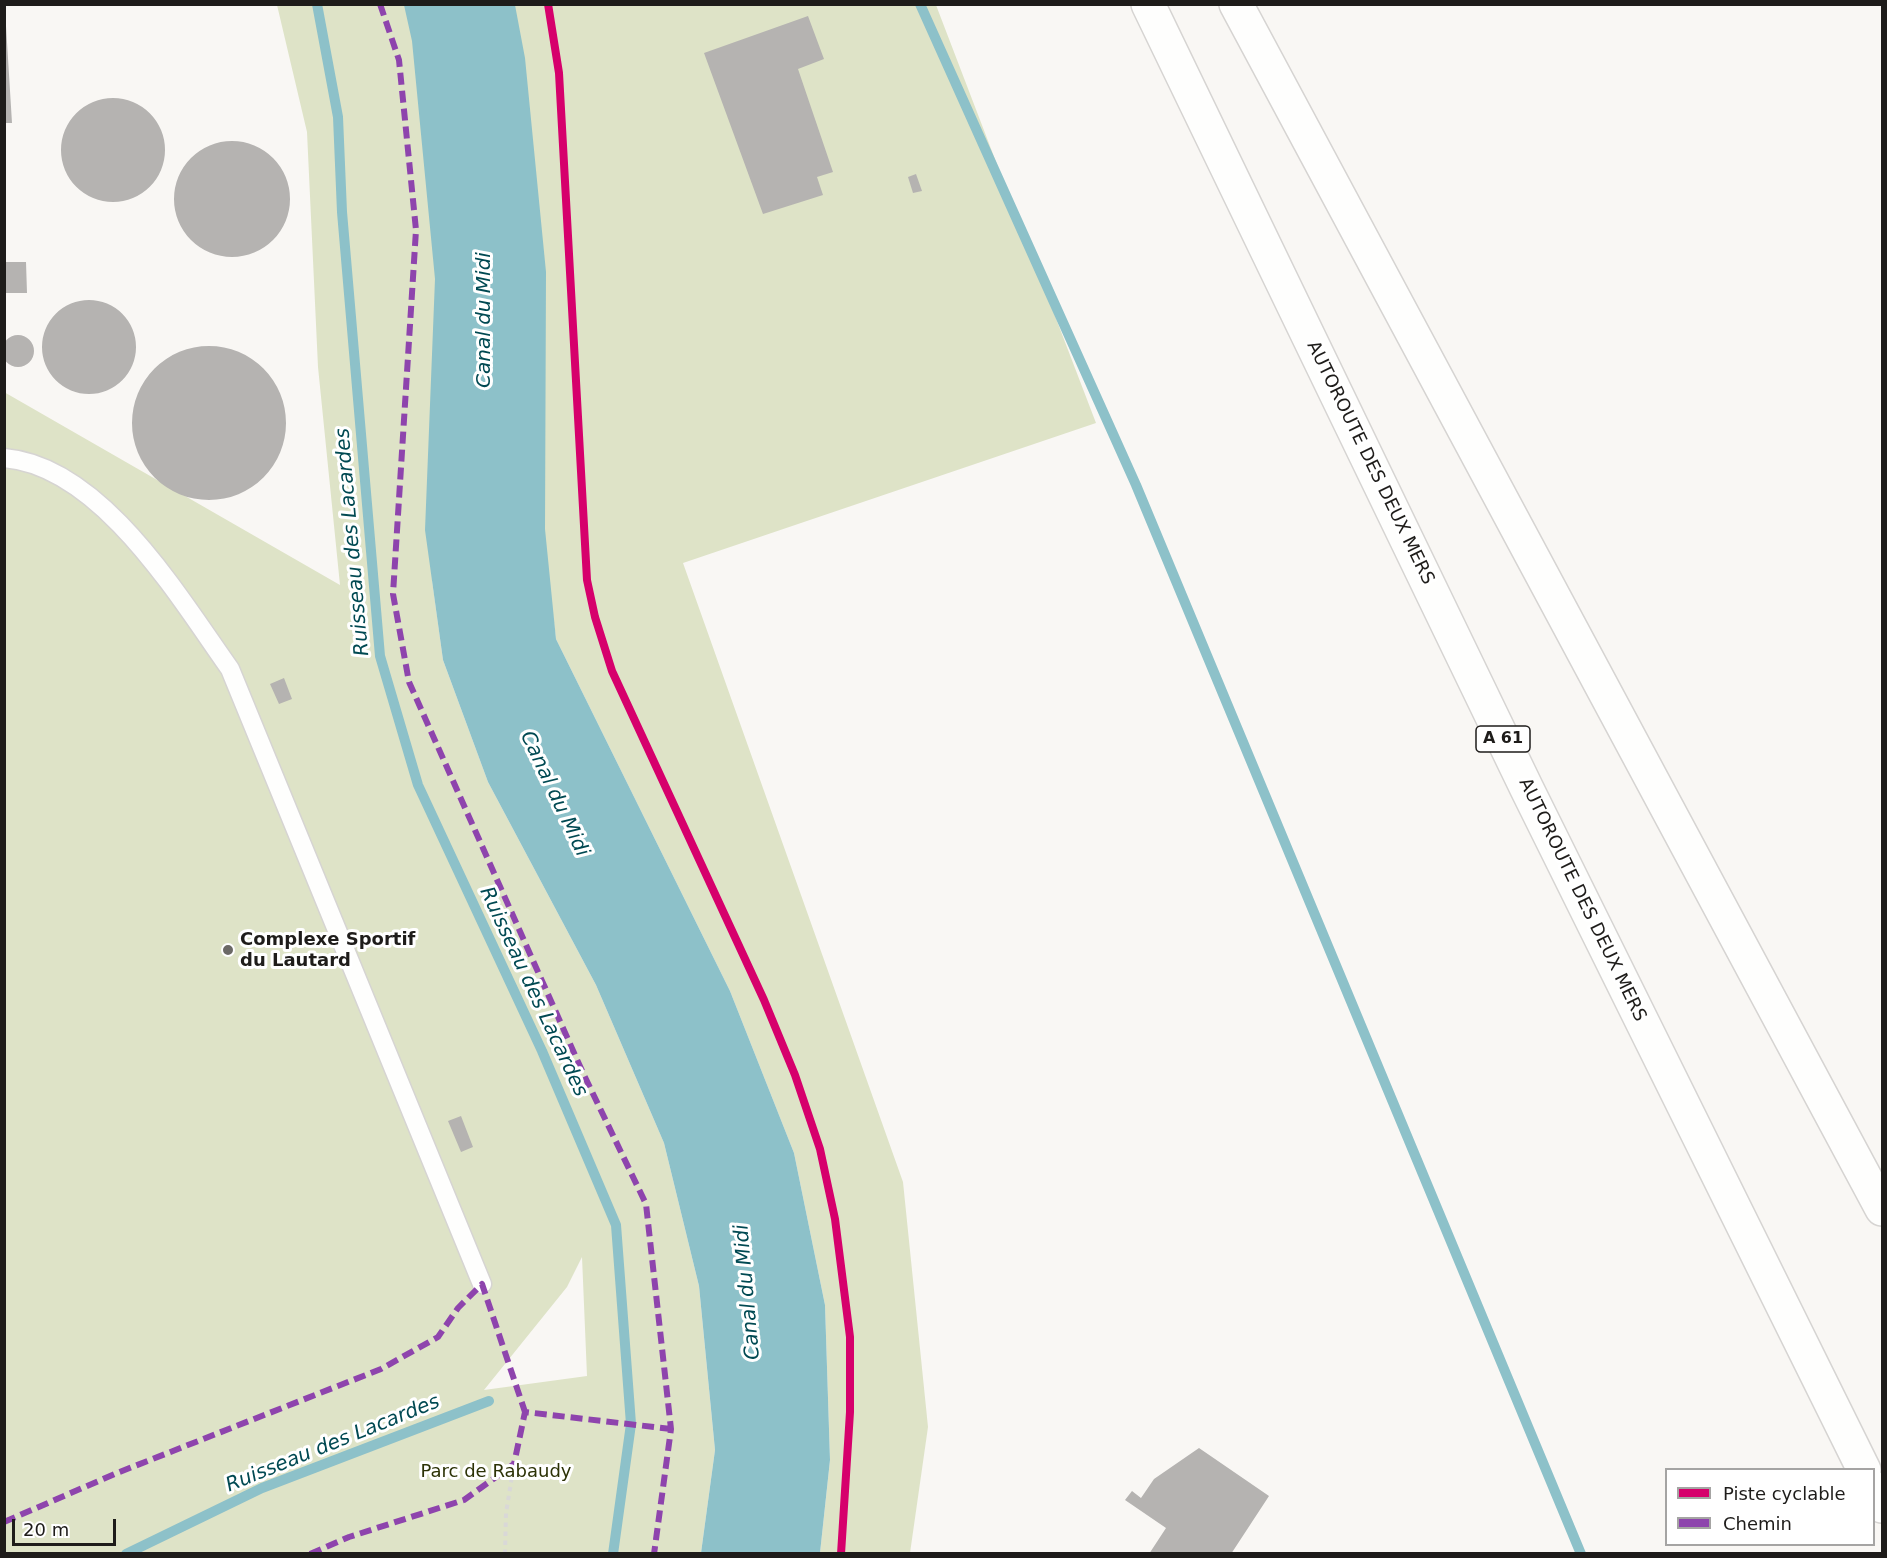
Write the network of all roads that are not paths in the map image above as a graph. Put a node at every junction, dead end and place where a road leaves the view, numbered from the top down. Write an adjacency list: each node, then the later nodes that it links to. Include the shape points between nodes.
1 (1148, 4): 6 (highway, AUTOROUTE DES DEUX MERS / A 61, via 1527,789)
2 (1236, 4): 4 (highway)
3 (4, 458): 5 (lane, via 48,468 109,510 230,669)
4 (1882, 1209)
5 (482, 1284)
6 (1863, 1468)
7 (1875, 1490): 8 (highway)
8 (1882, 1506)

